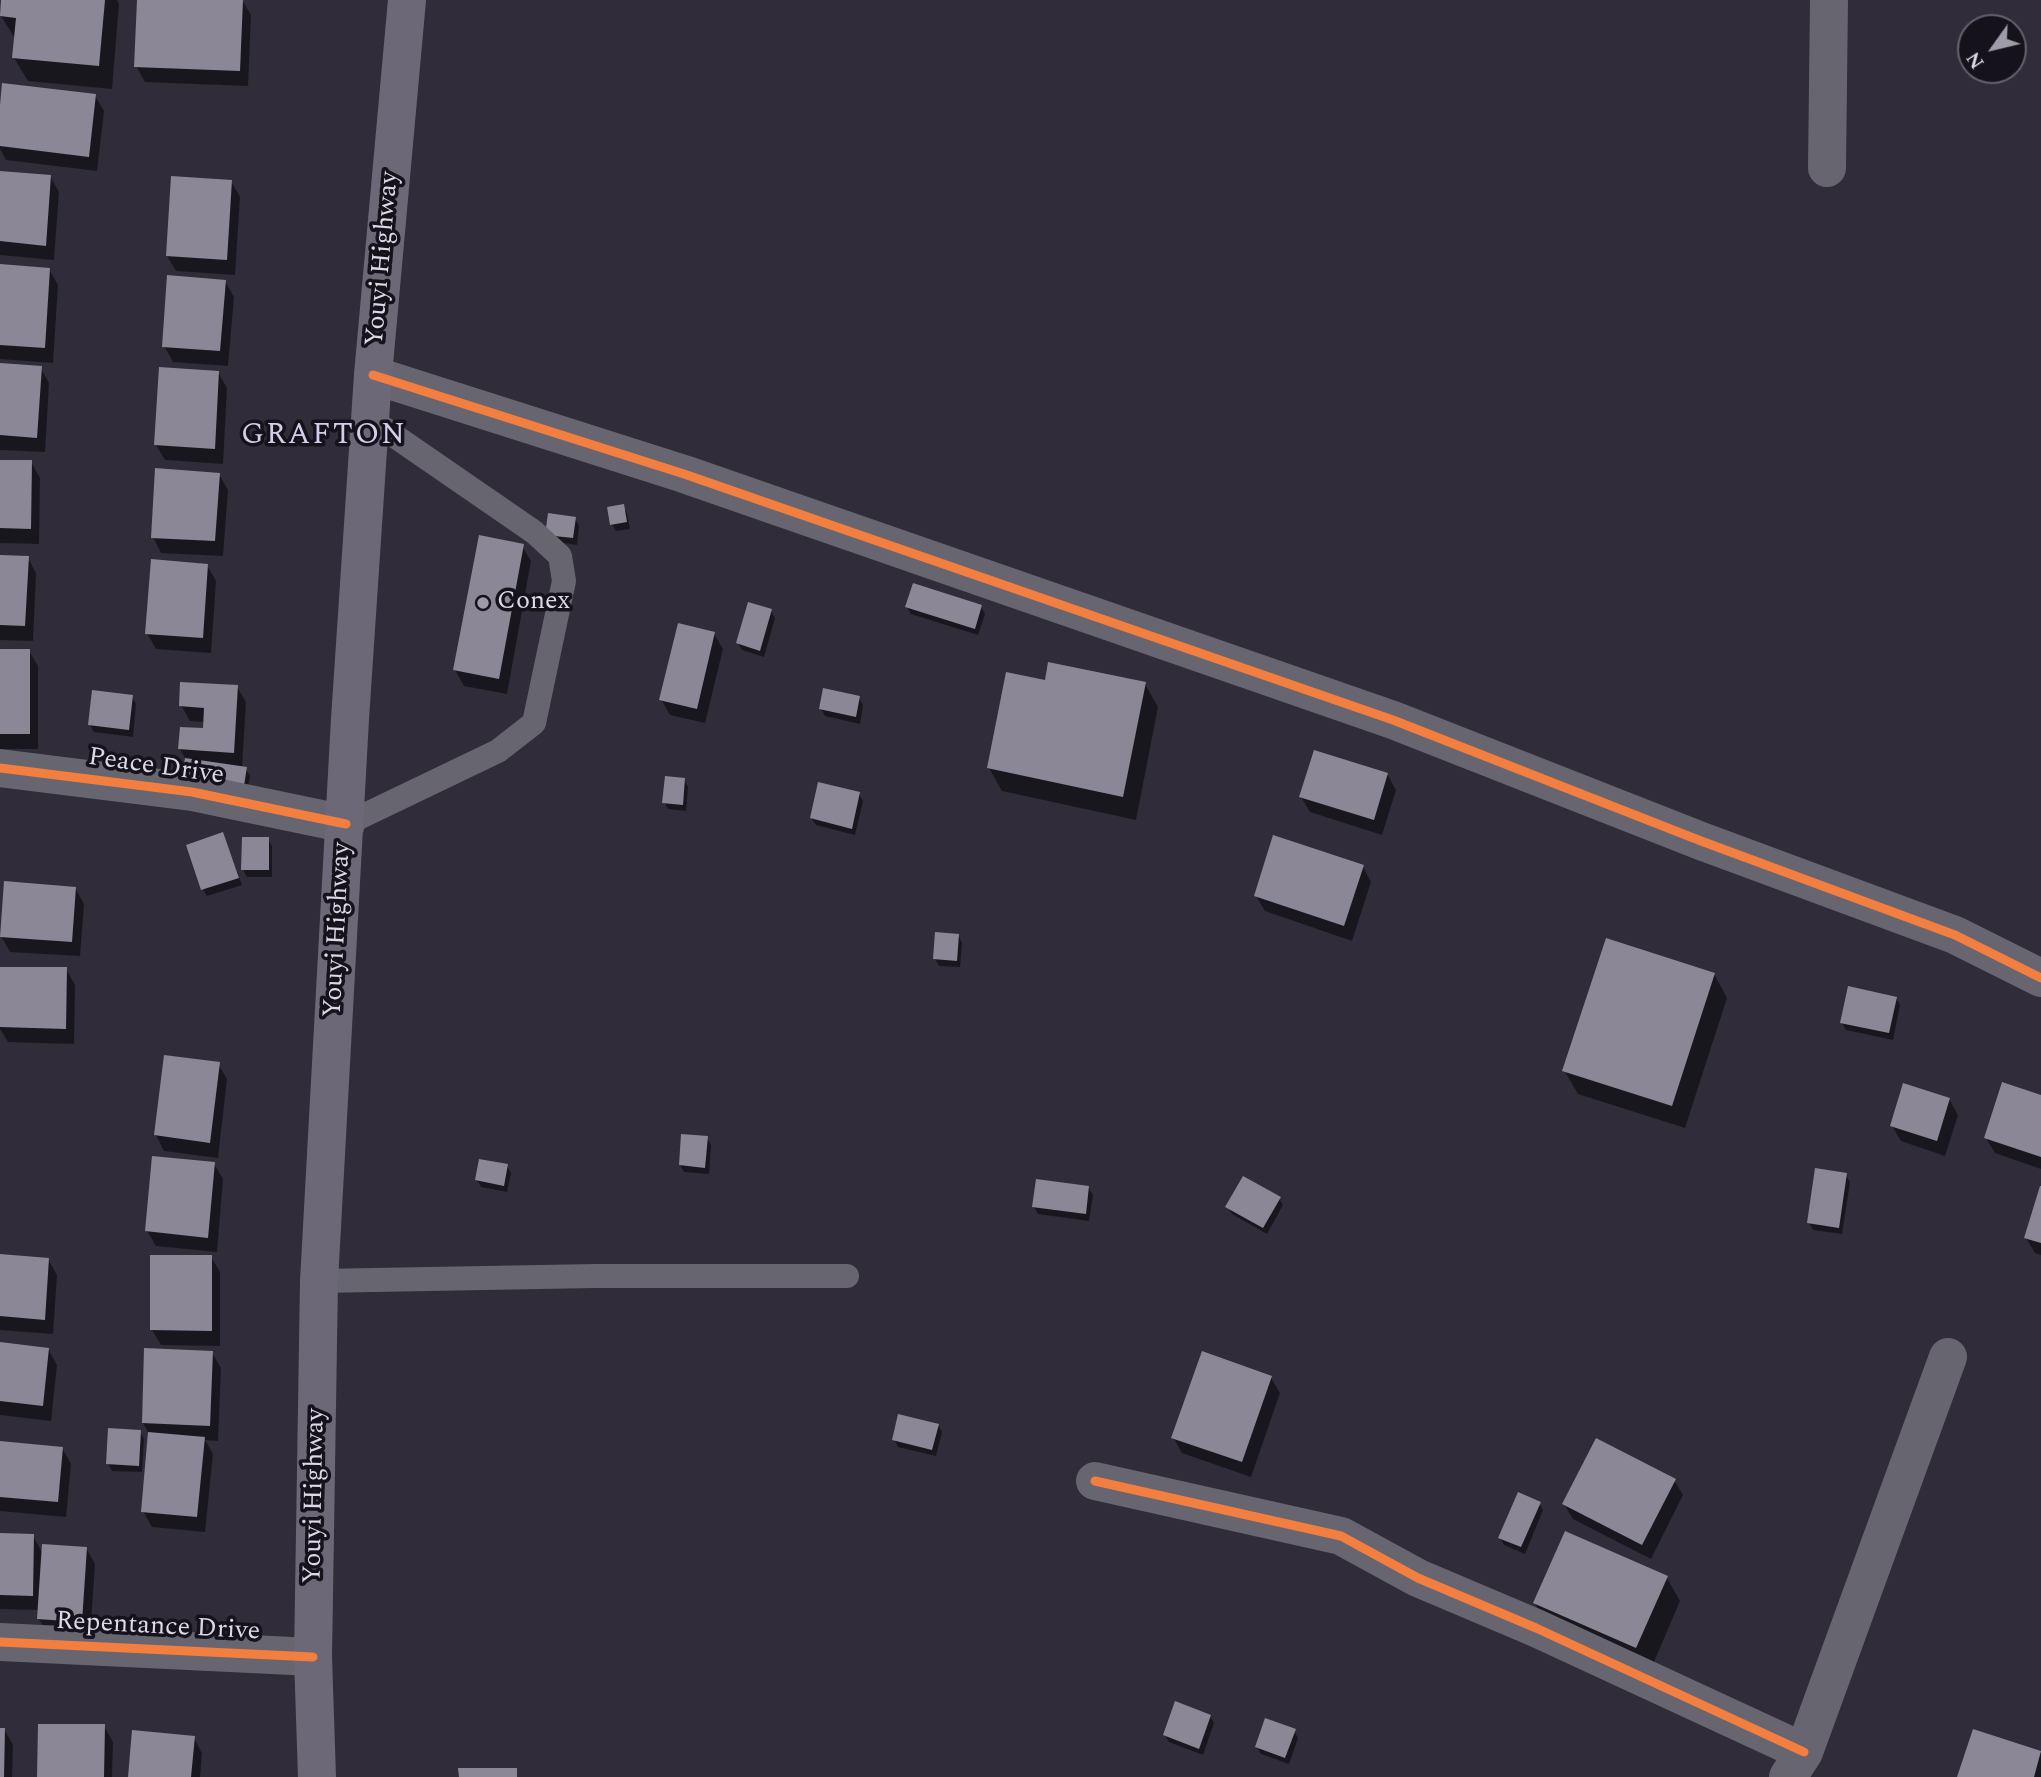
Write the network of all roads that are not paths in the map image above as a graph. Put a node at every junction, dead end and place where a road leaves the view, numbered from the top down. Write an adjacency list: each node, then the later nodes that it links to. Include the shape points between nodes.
1 (407, 0): 4 (main road, Youyi Highway)
2 (1829, 0): 3 (street)
3 (1827, 168)
4 (373, 375): 5 (main road, Youyi Highway); 8 (street, via 684,474 1393,720 1955,935)
5 (370, 419): 7 (main road, Youyi Highway); 7 (lane, via 534,532 560,556 564,581 534,723 498,751)
6 (0, 768): 7 (street, Peace Drive, via 192,792)
7 (346, 824): 10 (main road, Youyi Highway)
8 (2041, 978)
9 (847, 1276): 10 (lane)
10 (319, 1281): 14 (main road, Youyi Highway)
11 (1948, 1357): 15 (street)
12 (1095, 1481): 15 (street, via 1340,1536 1418,1578 1536,1628)
13 (0, 1642): 14 (street, Repentance Drive)
14 (313, 1657): 16 (main road, Youyi Highway)
15 (1796, 1765)
16 (317, 1777)

